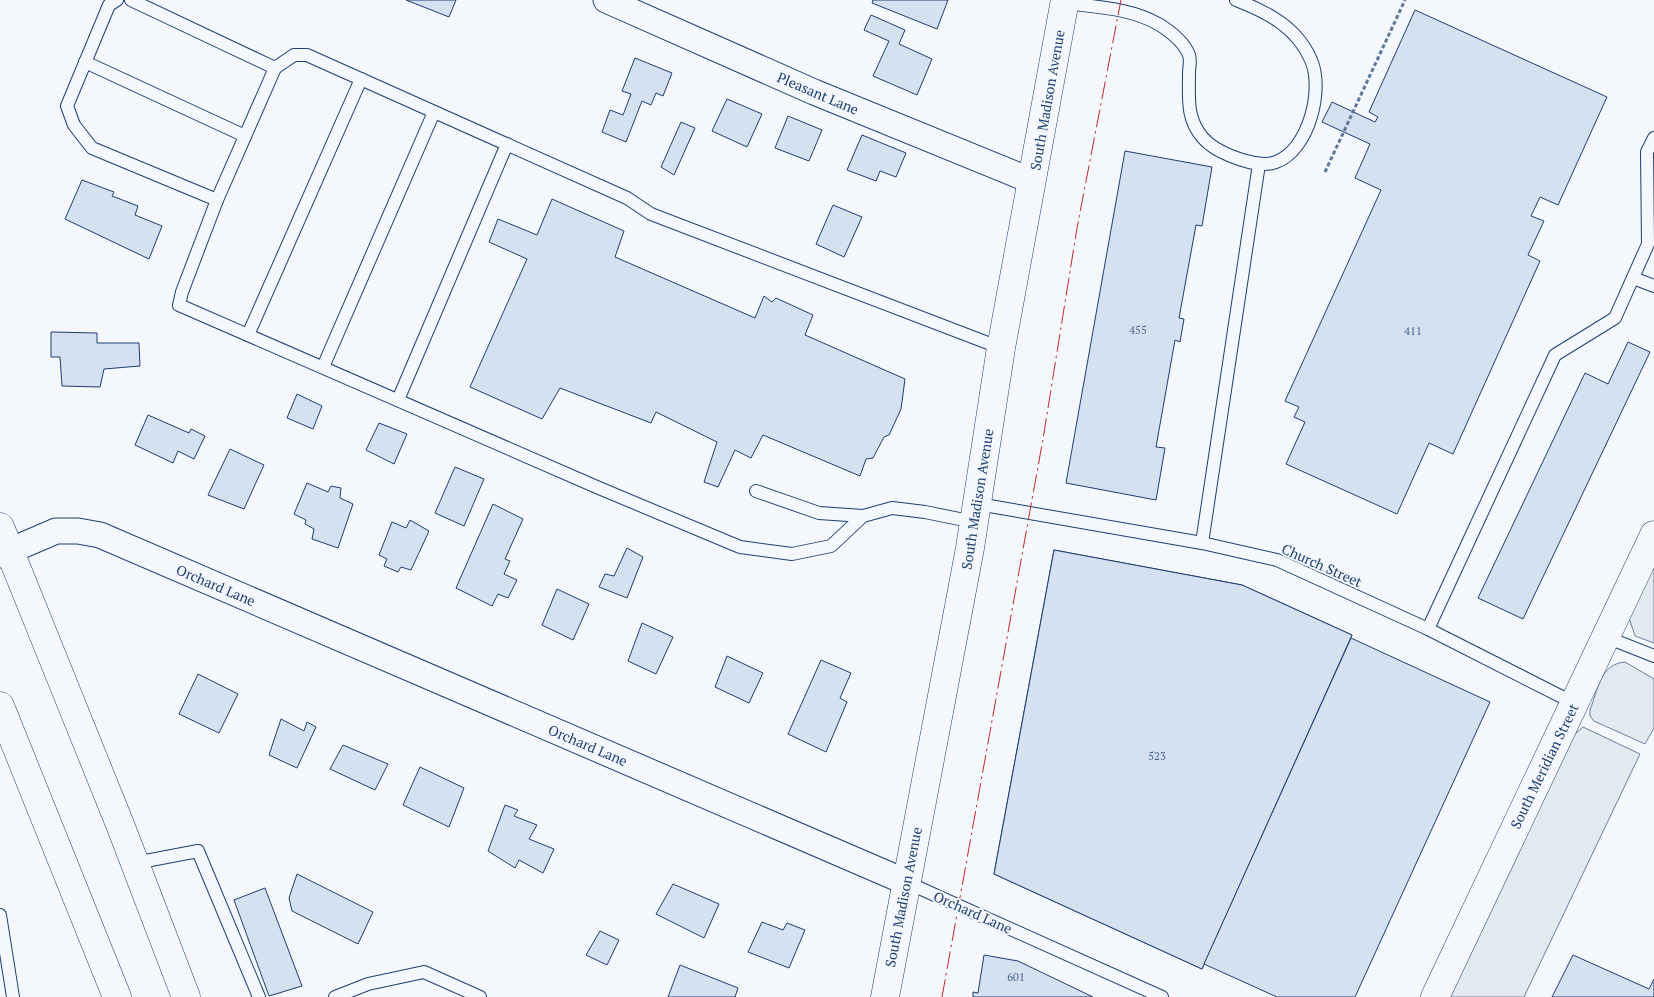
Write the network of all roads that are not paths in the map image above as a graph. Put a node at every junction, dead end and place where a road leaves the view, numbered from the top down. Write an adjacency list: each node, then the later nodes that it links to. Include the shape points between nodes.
1 (117, 0): 6 (lane, via 109,4)
2 (131, 0): 7 (lane)
3 (606, 0): 14 (street, Pleasant Lane, via 814,92)
4 (1236, 0): 13 (lane, via 1276,18 1295,35 1310,58 1316,76 1310,120 1301,138 1289,154 1275,162)
5 (1065, 2): 13 (lane, via 1134,13 1160,25 1179,39 1190,56 1188,108 1203,139 1219,151); 14 (main road, South Madison Avenue)
6 (85, 62): 10 (lane); 15 (lane, via 67,106 74,125 92,148)
7 (275, 68): 8 (lane, via 294,55 307,54); 10 (lane)
8 (361, 79): 9 (lane); 18 (lane)
9 (434, 112): 12 (lane); 20 (lane)
10 (245, 136): 15 (lane)
11 (1654, 138): 16 (lane, via 1648,152 1648,244)
12 (507, 144): 19 (lane, via 627,198 651,214); 21 (lane)
13 (1260, 164): 26 (lane)
14 (1032, 181): 19 (main road, South Madison Avenue)
15 (217, 200): 18 (lane, via 180,305)
16 (1633, 278): 17 (lane); 28 (lane, via 1614,318 1555,355)
17 (1654, 286)
18 (248, 335): 20 (lane)
19 (1001, 348): 23 (main road, South Madison Avenue)
20 (323, 368): 21 (lane)
21 (398, 400): 24 (lane, via 740,547 792,554 831,546)
22 (756, 491): 24 (lane, via 819,513)
23 (976, 513): 24 (lane, Church Street, via 892,508); 26 (lane, Church Street); 34 (main road, South Madison Avenue)
24 (863, 516)
25 (1654, 535): 29 (main road, South Meridian Street)
26 (1202, 543): 28 (lane, Church Street, via 1277,560)
27 (3, 545): 33 (main road); 34 (street, Orchard Lane, via 56,531 78,530 100,535)
28 (1428, 629): 31 (lane, Church Street)
29 (1606, 638): 30 (lane); 31 (main road, South Meridian Street)
30 (1654, 656)
31 (1574, 703): 44 (main road, South Meridian Street)
32 (0, 706): 37 (main road)
33 (135, 863): 38 (main road); 39 (lane, via 198,851)
34 (906, 882): 42 (main road, South Madison Avenue); 43 (lane, Orchard Lane)
35 (0, 915): 36 (lane)
36 (13, 997)
37 (118, 997)
38 (186, 997)
39 (259, 997)
40 (335, 997): 41 (lane, via 368,984 424,972)
41 (480, 997)
42 (885, 997)
43 (1162, 997)
44 (1435, 997)

